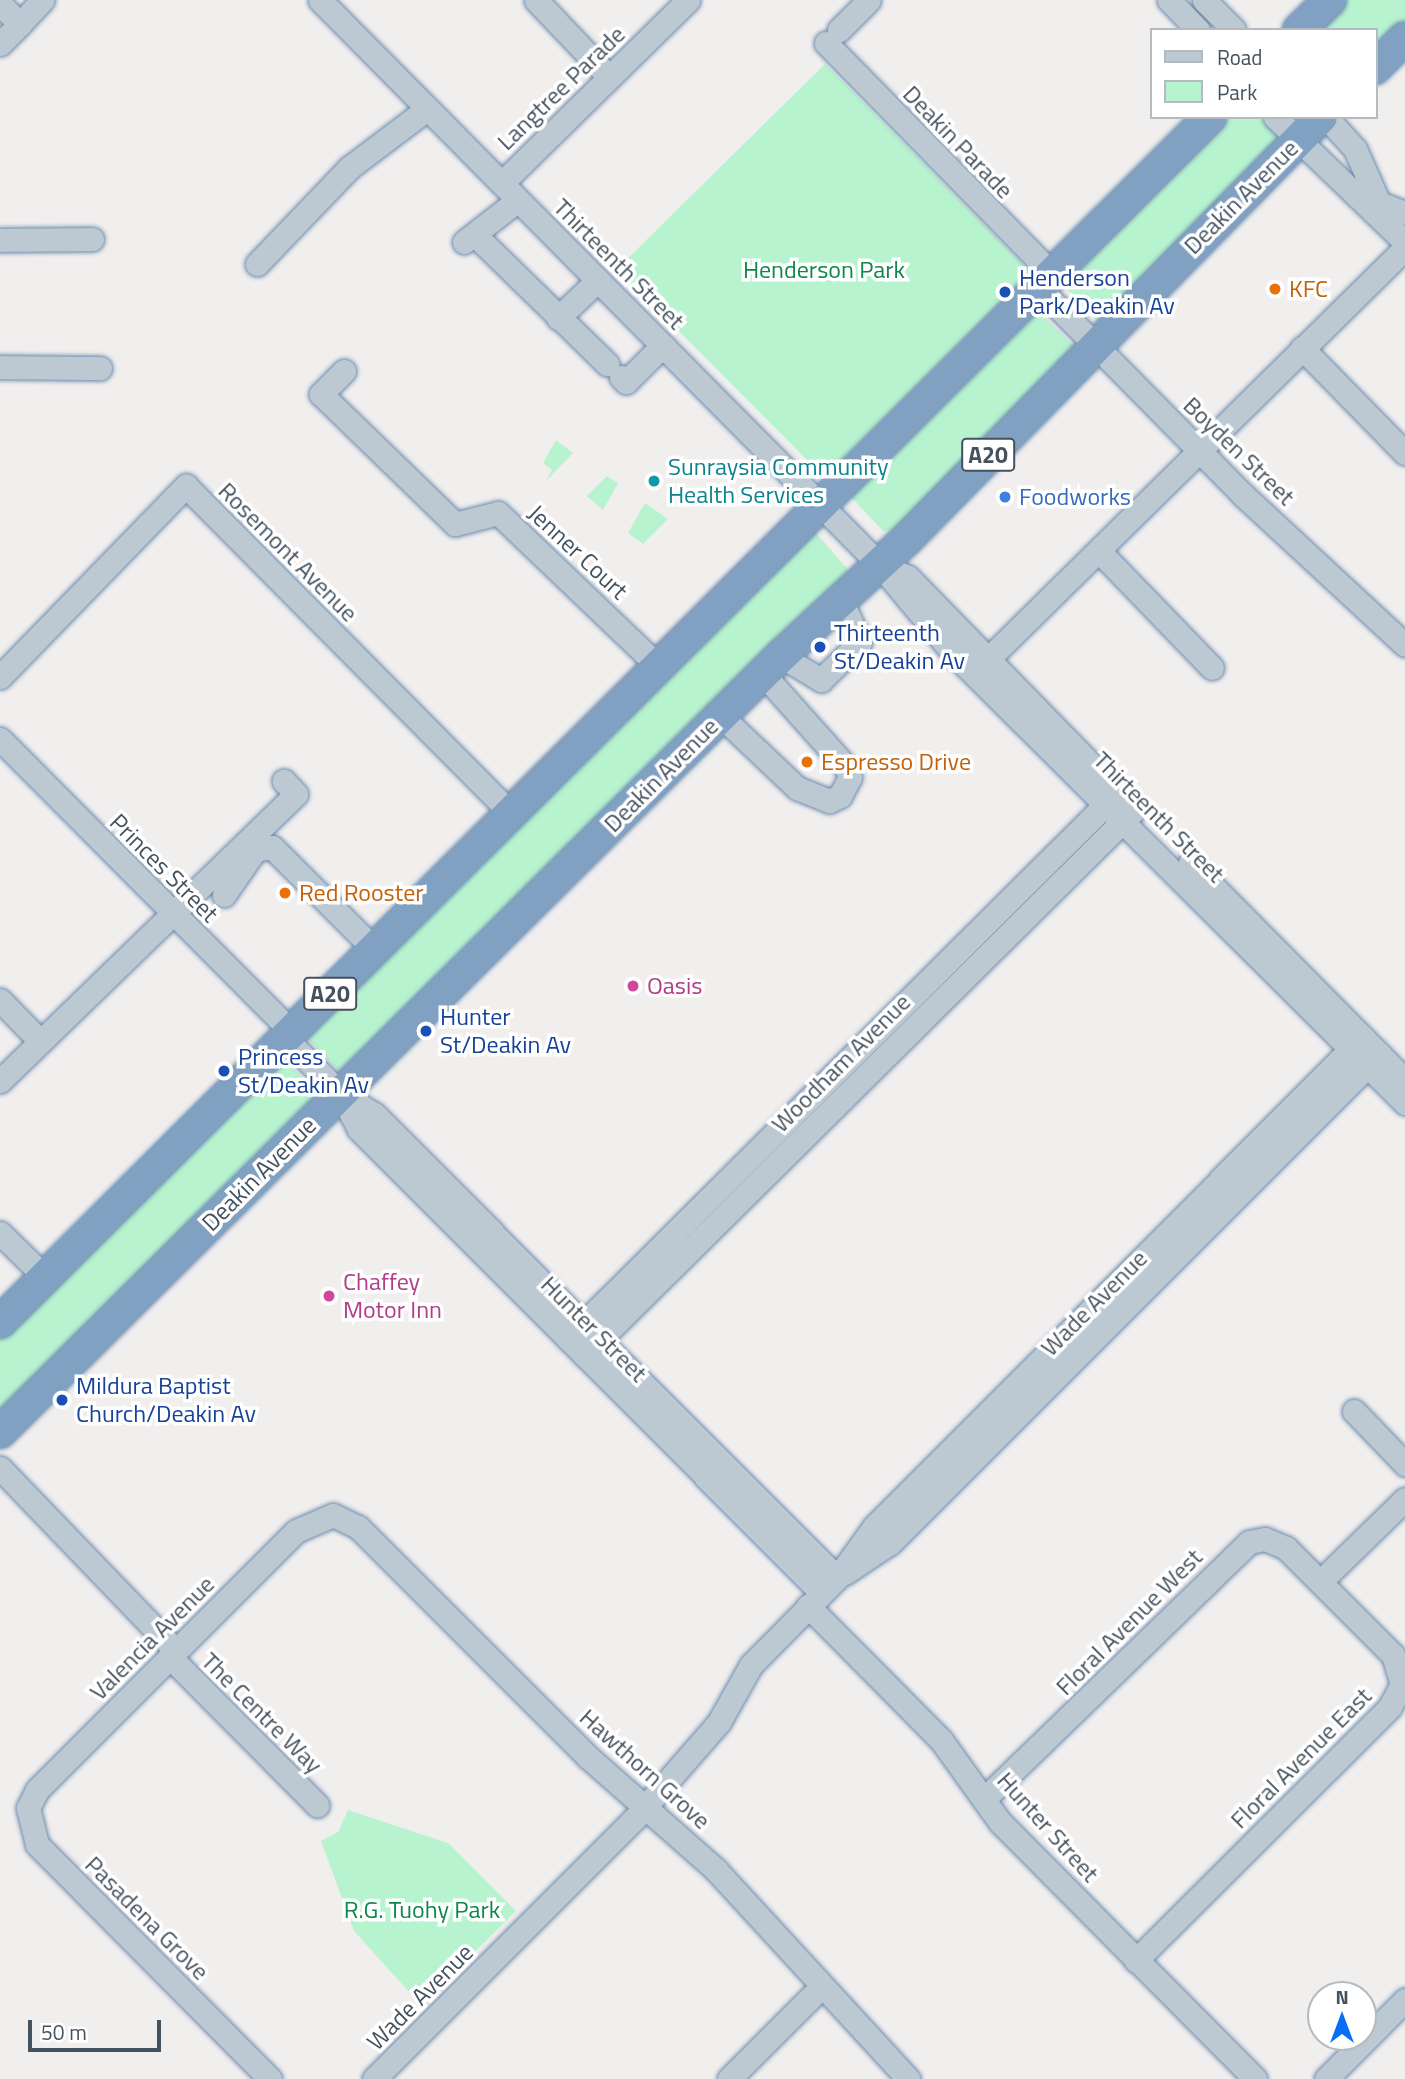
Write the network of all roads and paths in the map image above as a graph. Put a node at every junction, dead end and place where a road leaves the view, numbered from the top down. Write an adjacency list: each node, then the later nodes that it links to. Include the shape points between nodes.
1 (42, 0): 10 (street)
2 (320, 0): 18 (street, Thirteenth Street)
3 (536, 0): 17 (street)
4 (688, 0): 17 (street, Langtree Parade)
5 (869, 0): 33 (street, Deakin Parade, via 833,36)
6 (1169, 0): 11 (street)
7 (1204, 0): 12 (street)
8 (1330, 0): 13 (highway)
9 (0, 5): 10 (street)
10 (20, 24): 15 (street)
11 (1196, 28)
12 (1232, 28)
13 (1302, 28)
14 (1405, 38): 16 (highway)
15 (0, 44)
16 (1377, 66)
17 (609, 77): 24 (street, Langtree Parade)
18 (427, 109): 24 (street, Thirteenth Street); 31 (street, via 349,168)
19 (1208, 119): 33 (highway, A20)
20 (1277, 119): 23 (street)
21 (1322, 119): 23 (highway, Deakin Avenue / A20)
22 (1326, 119): 26 (street, via 1355,149)
23 (1298, 140): 26 (street); 35 (highway, Deakin Avenue / A20)
24 (502, 183): 25 (street, Thirteenth Street)
25 (518, 200): 32 (street, Thirteenth Street); 34 (street, via 470,239)
26 (1390, 213): 29 (street)
27 (92, 239): 28 (street)
28 (0, 240)
29 (1405, 242)
30 (1405, 247): 37 (street)
31 (257, 264)
32 (598, 280): 34 (street); 36 (street, Thirteenth Street)
33 (1047, 283): 35 (street, Boyden Street); 43 (highway, A20)
34 (558, 318): 36 (street, via 625,382)
35 (1096, 344): 41 (street, Boyden Street); 45 (highway, Deakin Avenue / A20)
36 (663, 345): 43 (street, Thirteenth Street)
37 (1302, 348): 41 (street); 42 (street)
38 (0, 367): 39 (street)
39 (100, 368)
40 (344, 371): 50 (street, Jenner Court, via 321,394 454,524 498,513)
41 (1200, 451): 44 (street); 47 (street, Boyden Street)
42 (1405, 453)
43 (822, 506): 45 (street, Thirteenth Street); 50 (highway, A20)
44 (1100, 552): 49 (street); 51 (street)
45 (880, 565): 46 (highway, Deakin Avenue / A20); 49 (street, Thirteenth Street, via 900,596)
46 (841, 600): 48 (highway, Deakin Avenue / A20); 48 (street, via 860,642 821,680)
47 (1405, 645)
48 (772, 665): 53 (highway, Deakin Avenue / A20); 53 (street, via 846,767 850,776 841,796 829,801 797,788)
49 (981, 665): 56 (street, Thirteenth Street)
50 (659, 667): 57 (highway, A20)
51 (1212, 668)
52 (0, 677): 57 (street, Rosemont Avenue, via 186,486)
53 (721, 716): 68 (highway, Deakin Avenue / A20)
54 (0, 739): 60 (street, Princes Street)
55 (284, 782): 60 (street, via 296,793)
56 (1113, 797): 58 (street, Thirteenth Street); 73 (street, Woodham Avenue)
57 (512, 814): 61 (highway, A20)
58 (1130, 814): 65 (street, Thirteenth Street); 73 (street, Woodham Avenue)
59 (224, 895): 61 (street, via 256,850 272,847)
60 (174, 915): 63 (street, Princes Street); 64 (street)
61 (374, 950): 63 (highway, A20)
62 (0, 1000): 64 (street)
63 (289, 1036): 68 (street, Hunter Street); 71 (highway, A20)
64 (40, 1041): 67 (street)
65 (1365, 1051): 66 (street, Thirteenth Street); 69 (street, Thirteenth Street); 83 (street, Wade Avenue, via 874,1527)
66 (1405, 1080)
67 (0, 1081)
68 (340, 1093): 73 (street, Hunter Street, via 359,1129); 75 (highway, Deakin Avenue / A20)
69 (1405, 1103)
70 (0, 1233): 71 (street)
71 (45, 1277): 72 (highway, A20)
72 (0, 1322)
73 (584, 1339): 83 (street, Hunter Street)
74 (1354, 1412): 76 (street)
75 (0, 1432)
76 (1405, 1464)
77 (0, 1468): 81 (street, The Centre Way)
78 (0, 1481): 81 (street, The Centre Way)
79 (1405, 1499): 82 (street)
80 (332, 1516): 84 (street, Valencia Avenue, via 304,1524); 87 (street, Hawthorn Grove, via 358,1527)
81 (44, 1518): 84 (street, The Centre Way)
82 (1321, 1581): 85 (street, Floral Avenue West, via 1277,1542 1249,1542); 89 (street, Floral Avenue East, via 1393,1655 1401,1673 1397,1696)
83 (822, 1592): 85 (street, Hunter Street); 87 (street, Wade Avenue, via 751,1665 719,1722)
84 (173, 1654): 86 (street, The Centre Way); 88 (street, Valencia Avenue, via 37,1790)
85 (984, 1799): 89 (street, Hunter Street)
86 (317, 1805)
87 (644, 1805): 90 (street, Hawthorn Grove, via 716,1870); 93 (street, Wade Avenue)
88 (27, 1817): 92 (street, Pasadena Grove, via 37,1844)
89 (1136, 1960): 96 (street, Hunter Street)
90 (820, 1988): 94 (street); 95 (street, Hawthorn Grove)
91 (1405, 2000): 97 (street)
92 (270, 2079)
93 (374, 2079)
94 (729, 2079)
95 (908, 2079)
96 (1255, 2079)
97 (1325, 2079)

